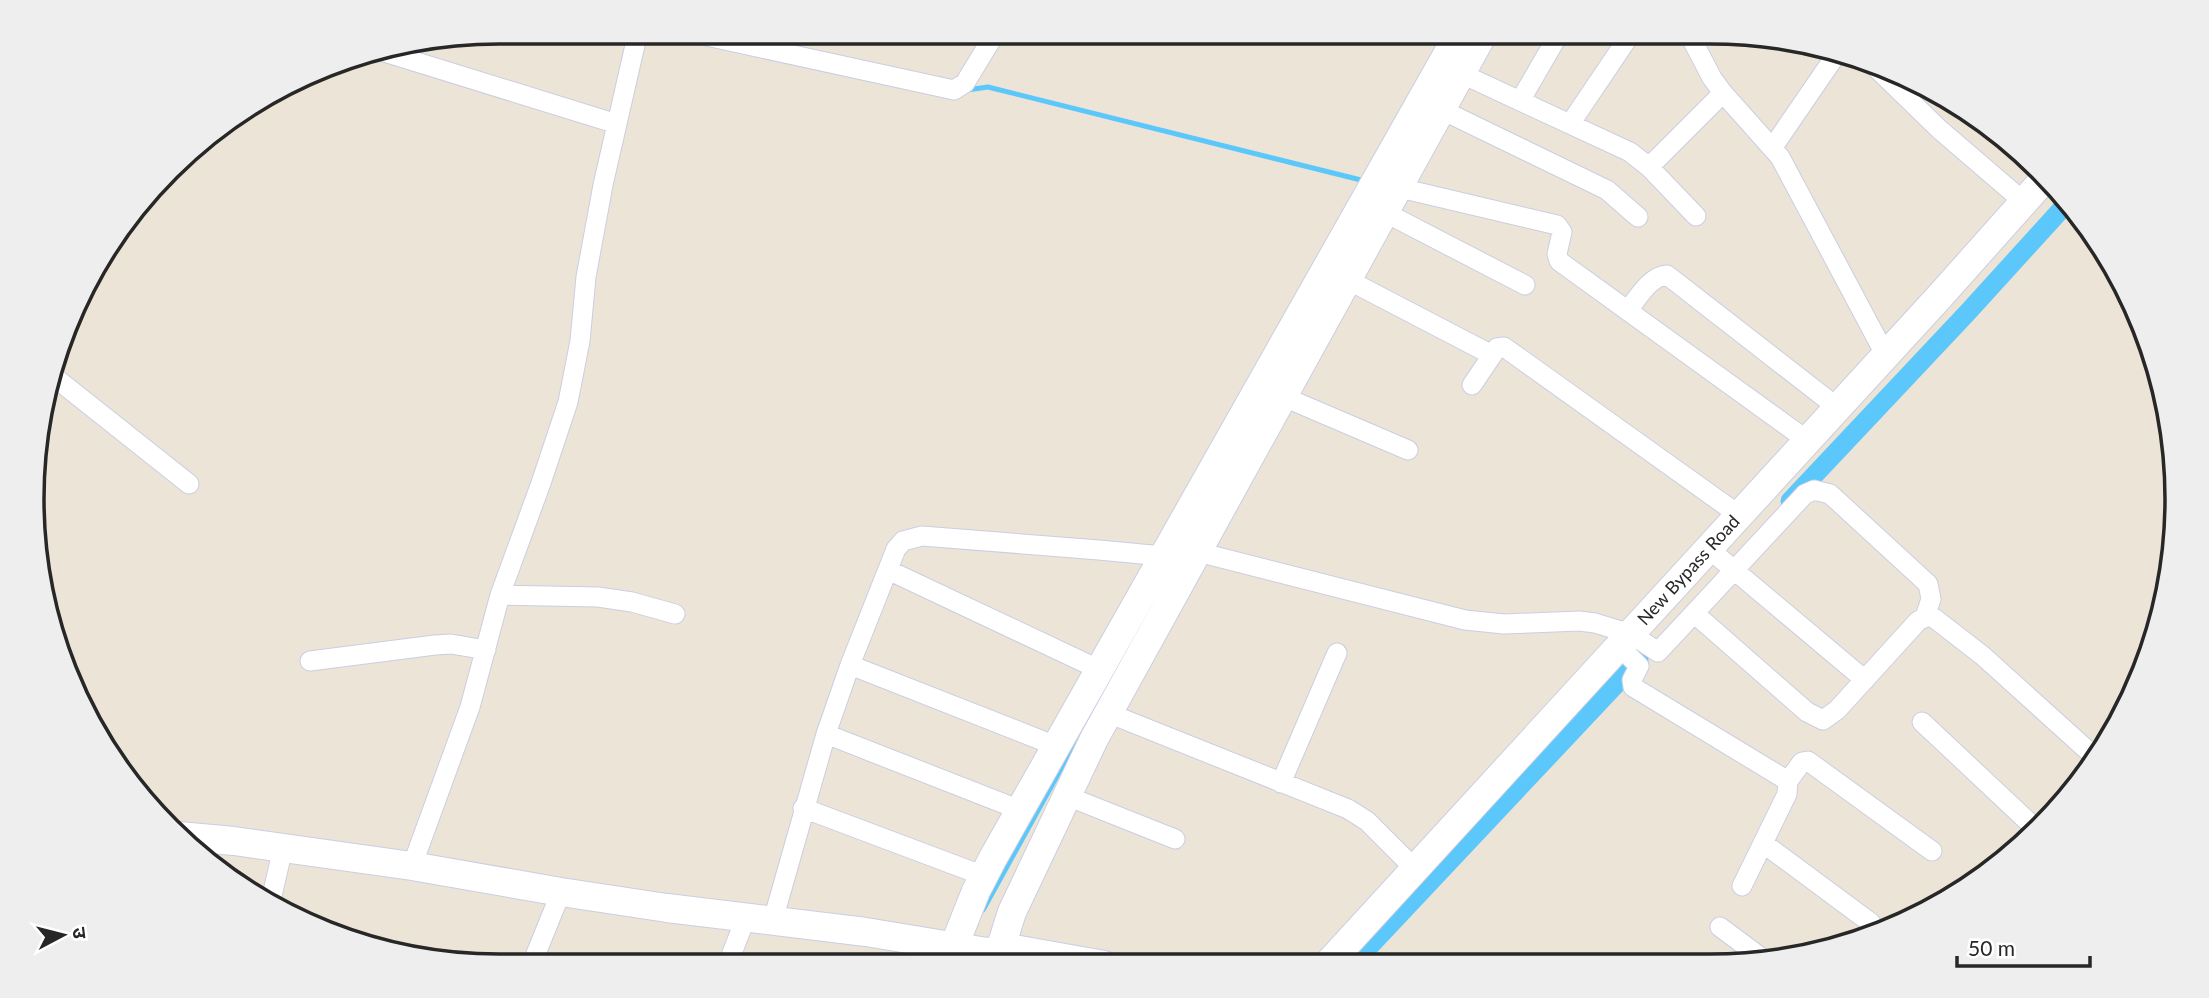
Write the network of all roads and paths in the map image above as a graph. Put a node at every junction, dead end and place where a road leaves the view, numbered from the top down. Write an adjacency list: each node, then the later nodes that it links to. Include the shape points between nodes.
1 (635, 44): 16 (street)
2 (743, 44): 3 (street, via 954,90 965,83)
3 (989, 44)
4 (1454, 44): 39 (street)
5 (1478, 44): 11 (street)
6 (1553, 44): 14 (street)
7 (1624, 44): 17 (street)
8 (1694, 44): 13 (street)
9 (396, 55): 16 (street)
10 (1832, 60): 18 (street)
11 (1462, 74): 14 (street); 15 (street)
12 (1888, 80): 22 (street)
13 (1723, 93): 18 (street); 19 (street)
14 (1520, 101): 17 (street)
15 (1442, 110): 21 (street); 25 (street, via 1607,190)
16 (617, 124): 42 (street, via 586,277 570,391)
17 (1570, 124): 19 (street, via 1630,152)
18 (1773, 147): 30 (street)
19 (1649, 167): 24 (street)
20 (2039, 185): 22 (street, New Bypass Road)
21 (1400, 188): 23 (street); 28 (street, via 1557,225 1562,232 1559,261)
22 (2024, 202): 30 (street, New Bypass Road)
23 (1386, 213): 26 (street); 27 (street)
24 (1696, 216)
25 (1638, 217)
26 (1348, 280): 29 (street); 33 (street)
27 (1525, 285)
28 (1628, 310): 34 (street, via 1654,279 1667,275); 35 (street)
29 (1492, 355): 32 (street); 38 (street, via 1504,347)
30 (1886, 356): 34 (street, New Bypass Road)
31 (59, 381): 37 (street)
32 (1472, 385)
33 (1284, 397): 36 (street); 39 (street)
34 (1838, 408): 35 (street, New Bypass Road)
35 (1808, 441): 38 (street, New Bypass Road)
36 (1408, 450)
37 (189, 484)
38 (1740, 515): 40 (street, New Bypass Road)
39 (1180, 559): 41 (street, via 922,536 903,541); 46 (street, via 1465,620 1607,625); 51 (street); 53 (street)
40 (1723, 562): 44 (street); 45 (street, via 1805,494 1820,490 1830,494 1928,584 1931,599); 46 (street, New Bypass Road); 52 (street)
41 (888, 570): 50 (street); 51 (street)
42 (500, 595): 43 (street, via 598,597); 47 (street)
43 (675, 614)
44 (1695, 614): 46 (street, via 1660,650); 52 (street, via 1816,718 1831,716)
45 (1924, 617): 52 (street); 57 (street, via 1934,618 1983,656)
46 (1636, 649): 58 (street, via 1639,668 1633,687); 70 (street, New Bypass Road)
47 (486, 650): 49 (street, via 443,645); 69 (street)
48 (1337, 653): 59 (street)
49 (310, 660)
50 (850, 665): 55 (street); 56 (street)
51 (1098, 669): 56 (street)
52 (1865, 680)
53 (1108, 713): 59 (street); 60 (street)
54 (1922, 722): 63 (street)
55 (826, 734): 61 (street); 62 (street)
56 (1056, 746): 62 (street)
57 (2089, 752)
58 (1788, 781): 66 (street, via 1787,794); 68 (street, via 1802,762 1808,761)
59 (1280, 783): 70 (street, via 1367,821)
60 (1067, 796): 65 (street); 83 (street)
61 (803, 808): 71 (street); 75 (street)
62 (1020, 810): 71 (street)
63 (2030, 823)
64 (196, 838): 67 (street)
65 (1175, 839)
66 (1763, 843): 72 (street); 76 (street)
67 (283, 848): 69 (street); 74 (street)
68 (1931, 851)
69 (412, 866): 73 (street)
70 (1415, 869): 86 (street, New Bypass Road)
71 (984, 876): 82 (street)
72 (1742, 886)
73 (561, 892): 75 (street); 79 (street)
74 (272, 894)
75 (759, 919): 80 (street); 81 (street)
76 (1872, 924)
77 (1720, 927): 78 (street)
78 (1753, 952)
79 (536, 954)
80 (735, 954)
81 (942, 954)
82 (953, 954)
83 (992, 954)
84 (1000, 954): 85 (street, via 1014,949)
85 (1042, 954)
86 (1337, 954)

